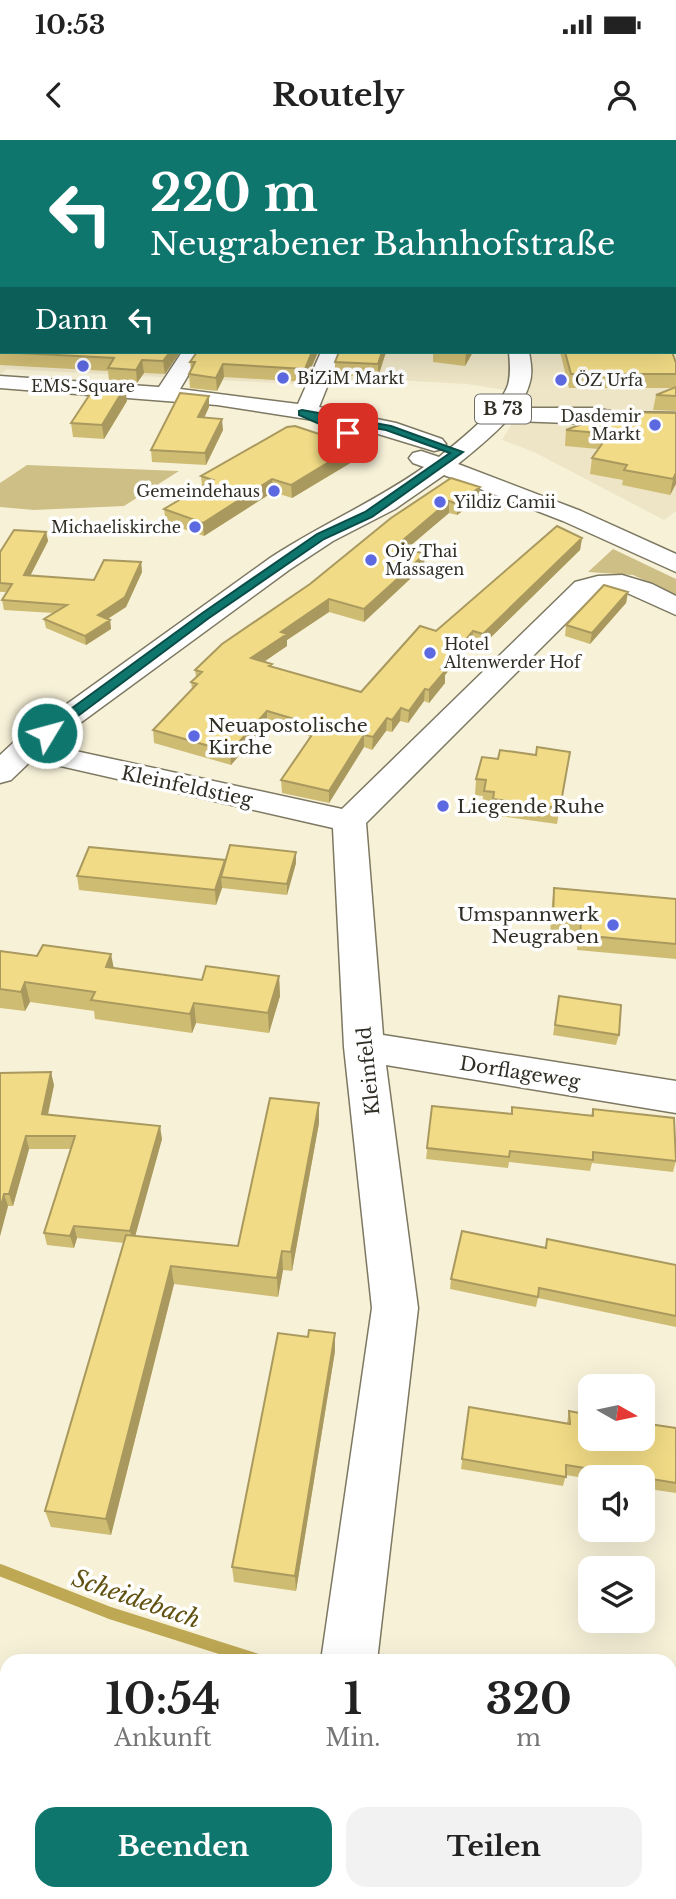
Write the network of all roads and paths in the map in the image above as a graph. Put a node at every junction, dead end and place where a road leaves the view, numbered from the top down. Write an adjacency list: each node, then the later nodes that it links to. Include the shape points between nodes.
1 (191, 354): 8 (street)
2 (330, 354): 10 (street)
3 (517, 354): 6 (street, B 73)
4 (519, 354): 11 (street, B 73, via 523,376)
5 (21, 361): 7 (street)
6 (499, 373)
7 (0, 381): 8 (street)
8 (167, 392): 10 (street)
9 (473, 409): 13 (street, B 73)
10 (302, 413): 13 (street, via 348,433)
11 (498, 415): 12 (street); 13 (street, B 73)
12 (676, 420)
13 (437, 454): 14 (street, via 609,511); 15 (street); 17 (street, B 73, via 368,514 320,536)
14 (676, 544)
15 (676, 564)
16 (676, 607): 19 (street, via 635,585 596,584 575,596)
17 (25, 749): 18 (street, B 73); 19 (street, Kleinfeldstieg)
18 (0, 773)
19 (349, 821): 20 (street, Kleinfeld)
20 (364, 1047): 21 (street, Dorflageweg); 22 (street, Kleinfeld, via 395,1308)
21 (676, 1097)
22 (350, 1654)

